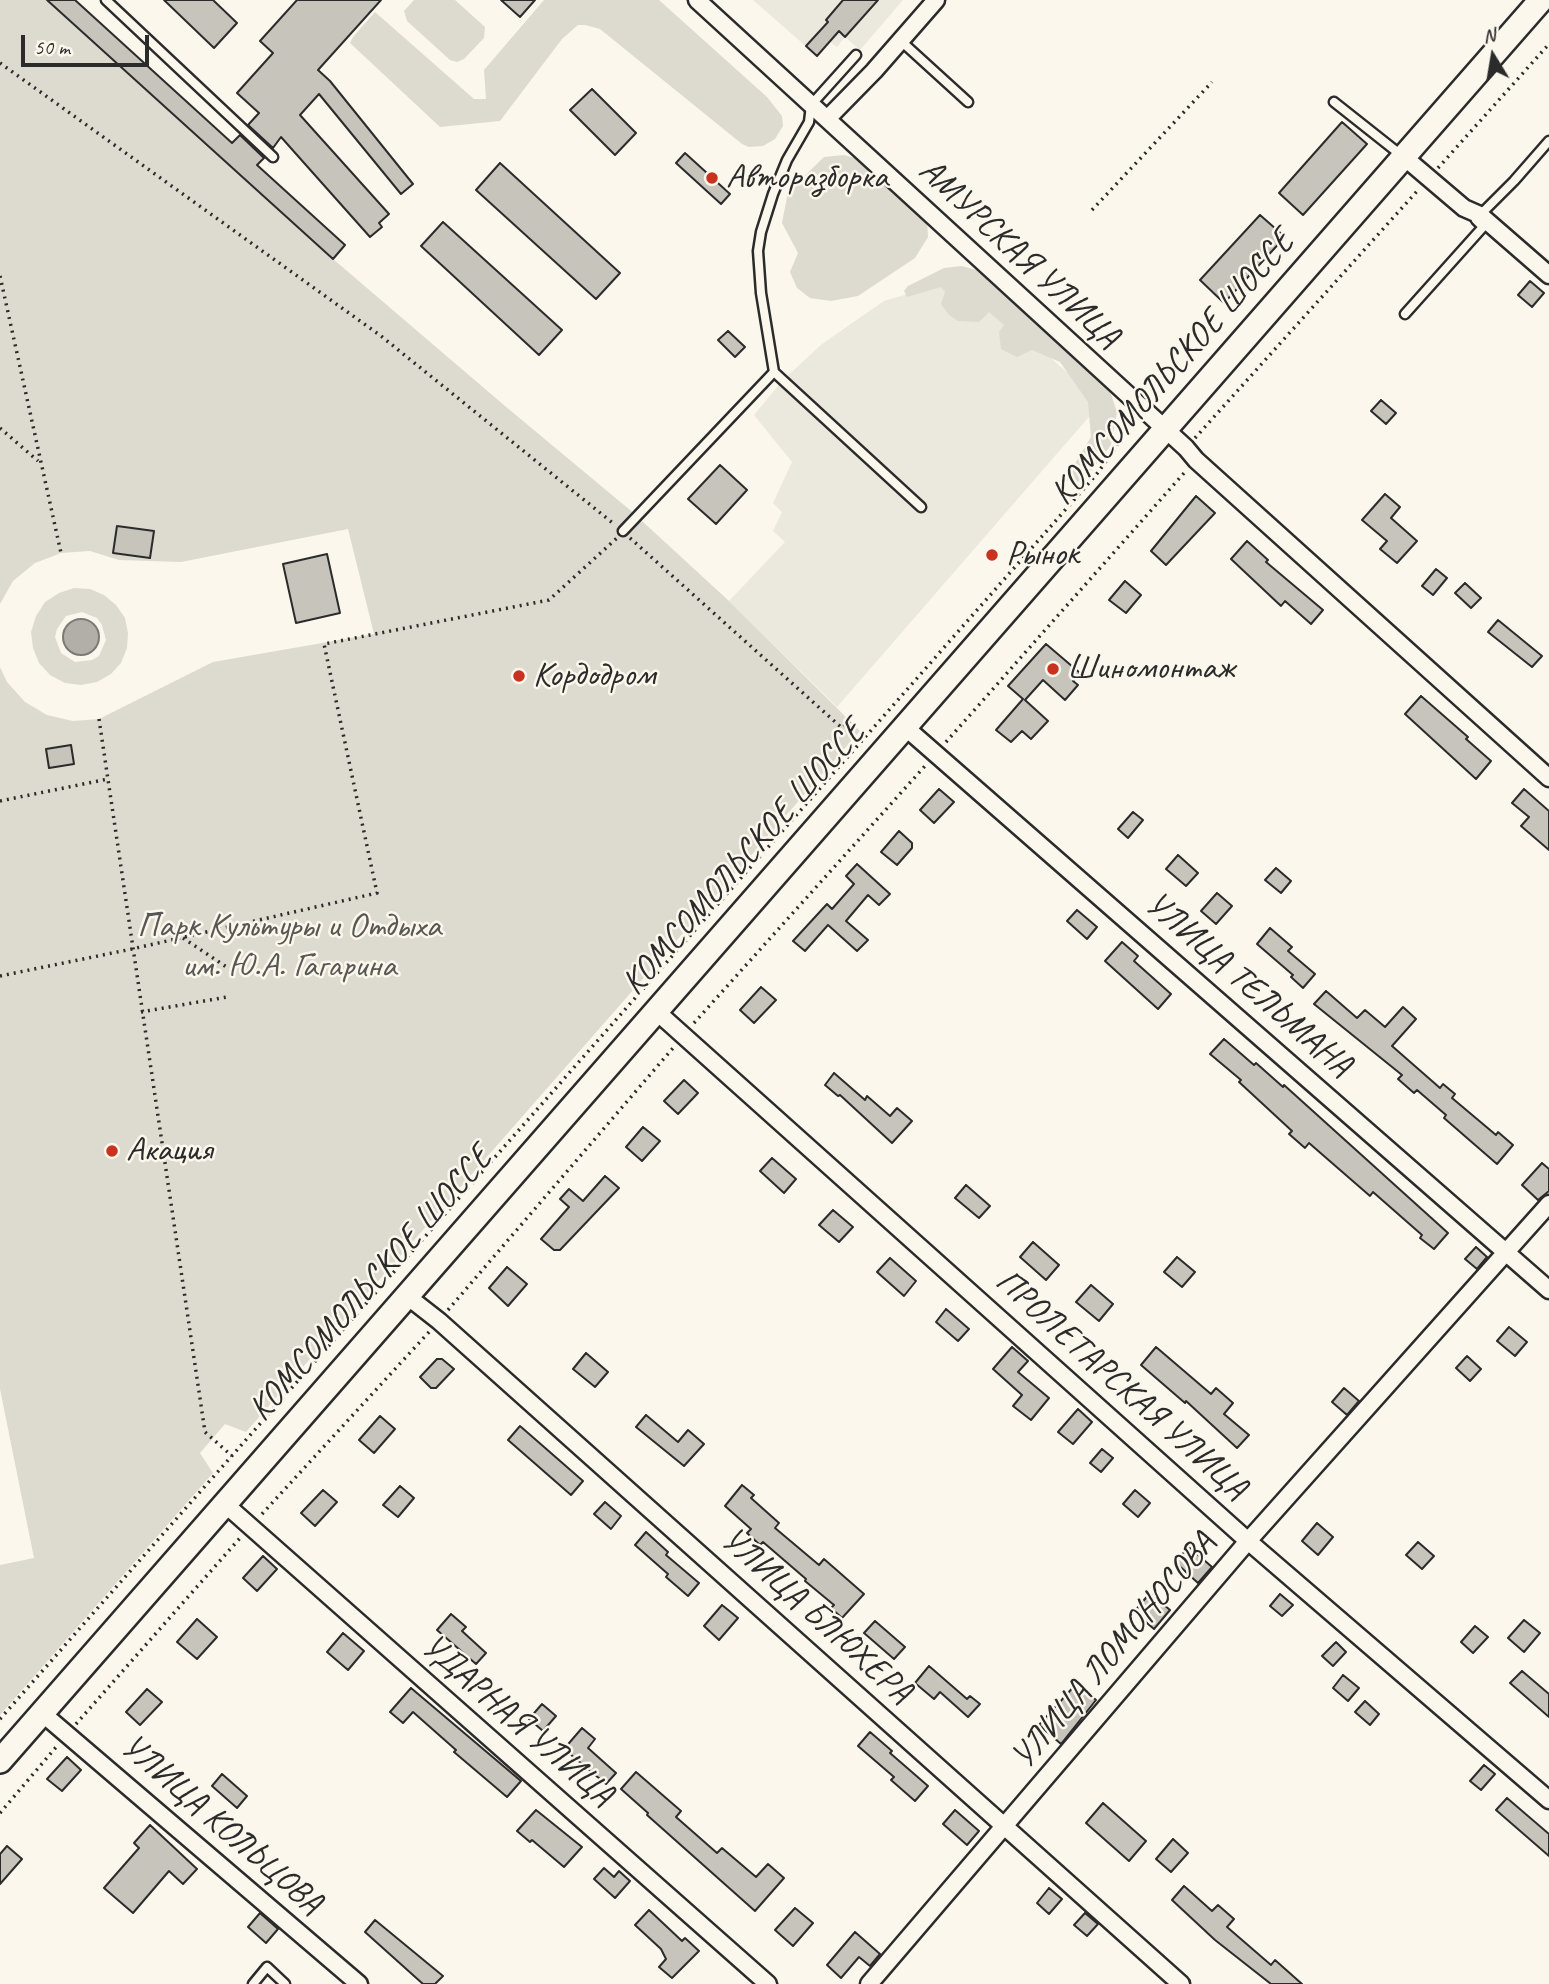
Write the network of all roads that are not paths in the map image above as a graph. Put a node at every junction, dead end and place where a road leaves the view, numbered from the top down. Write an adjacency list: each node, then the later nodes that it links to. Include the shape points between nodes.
1 (106, 0): 12 (lane)
2 (697, 0): 9 (street, АМУРСКАЯ УЛИЦА)
3 (936, 0): 5 (street)
4 (1541, 0): 13 (main road, КОМСОМОЛЬСКОЕ ШОССЕ)
5 (901, 41): 7 (lane); 10 (street)
6 (856, 55): 9 (lane)
7 (968, 102)
8 (1334, 102): 13 (lane)
9 (811, 105): 10 (street, АМУРСКАЯ УЛИЦА); 18 (lane, via 809,122 769,205 758,251)
10 (827, 119): 19 (street, АМУРСКАЯ УЛИЦА)
11 (1549, 141): 15 (lane)
12 (273, 157)
13 (1404, 157): 14 (street); 19 (main road, КОМСОМОЛЬСКОЕ ШОССЕ)
14 (1464, 208): 15 (street); 17 (lane, via 1483,227)
15 (1480, 215): 16 (street)
16 (1549, 275)
17 (1405, 314)
18 (774, 372): 20 (lane); 21 (lane)
19 (1165, 430): 22 (main road, КОМСОМОЛЬСКОЕ ШОССЕ); 23 (street, АМУРСКАЯ УЛИЦА)
20 (920, 507)
21 (623, 531)
22 (905, 727): 24 (main road, КОМСОМОЛЬСКОЕ ШОССЕ); 26 (street, УЛИЦА ТЕЛЬМАНА)
23 (1549, 778)
24 (656, 1012): 28 (main road, КОМСОМОЛЬСКОЕ ШОССЕ); 30 (street, ПРОЛЕТАРСКАЯ УЛИЦА)
25 (1549, 1204): 26 (street, УЛИЦА ЛОМОНОСОВА)
26 (1506, 1252): 27 (street, УЛИЦА ТЕЛЬМАНА); 30 (street, УЛИЦА ЛОМОНОСОВА)
27 (1549, 1290)
28 (407, 1296): 29 (main road, КОМСОМОЛЬСКОЕ ШОССЕ); 34 (street, УЛИЦА БЛЮХЕРА)
29 (225, 1504): 31 (main road, КОМСОМОЛЬСКОЕ ШОССЕ); 38 (street, УДАРНАЯ УЛИЦА)
30 (1248, 1541): 33 (street, ПРОЛЕТАРСКАЯ УЛИЦА); 34 (street, УЛИЦА ЛОМОНОСОВА)
31 (42, 1713): 32 (main road, КОМСОМОЛЬСКОЕ ШОССЕ); 37 (street, УЛИЦА КОЛЬЦОВА)
32 (0, 1761)
33 (1549, 1800)
34 (1005, 1828): 39 (street, УЛИЦА ЛОМОНОСОВА); 40 (street, УЛИЦА БЛЮХЕРА)
35 (253, 1984): 36 (lane, via 267,1967)
36 (285, 1984)
37 (359, 1984)
38 (768, 1984)
39 (869, 1984)
40 (1181, 1984)

